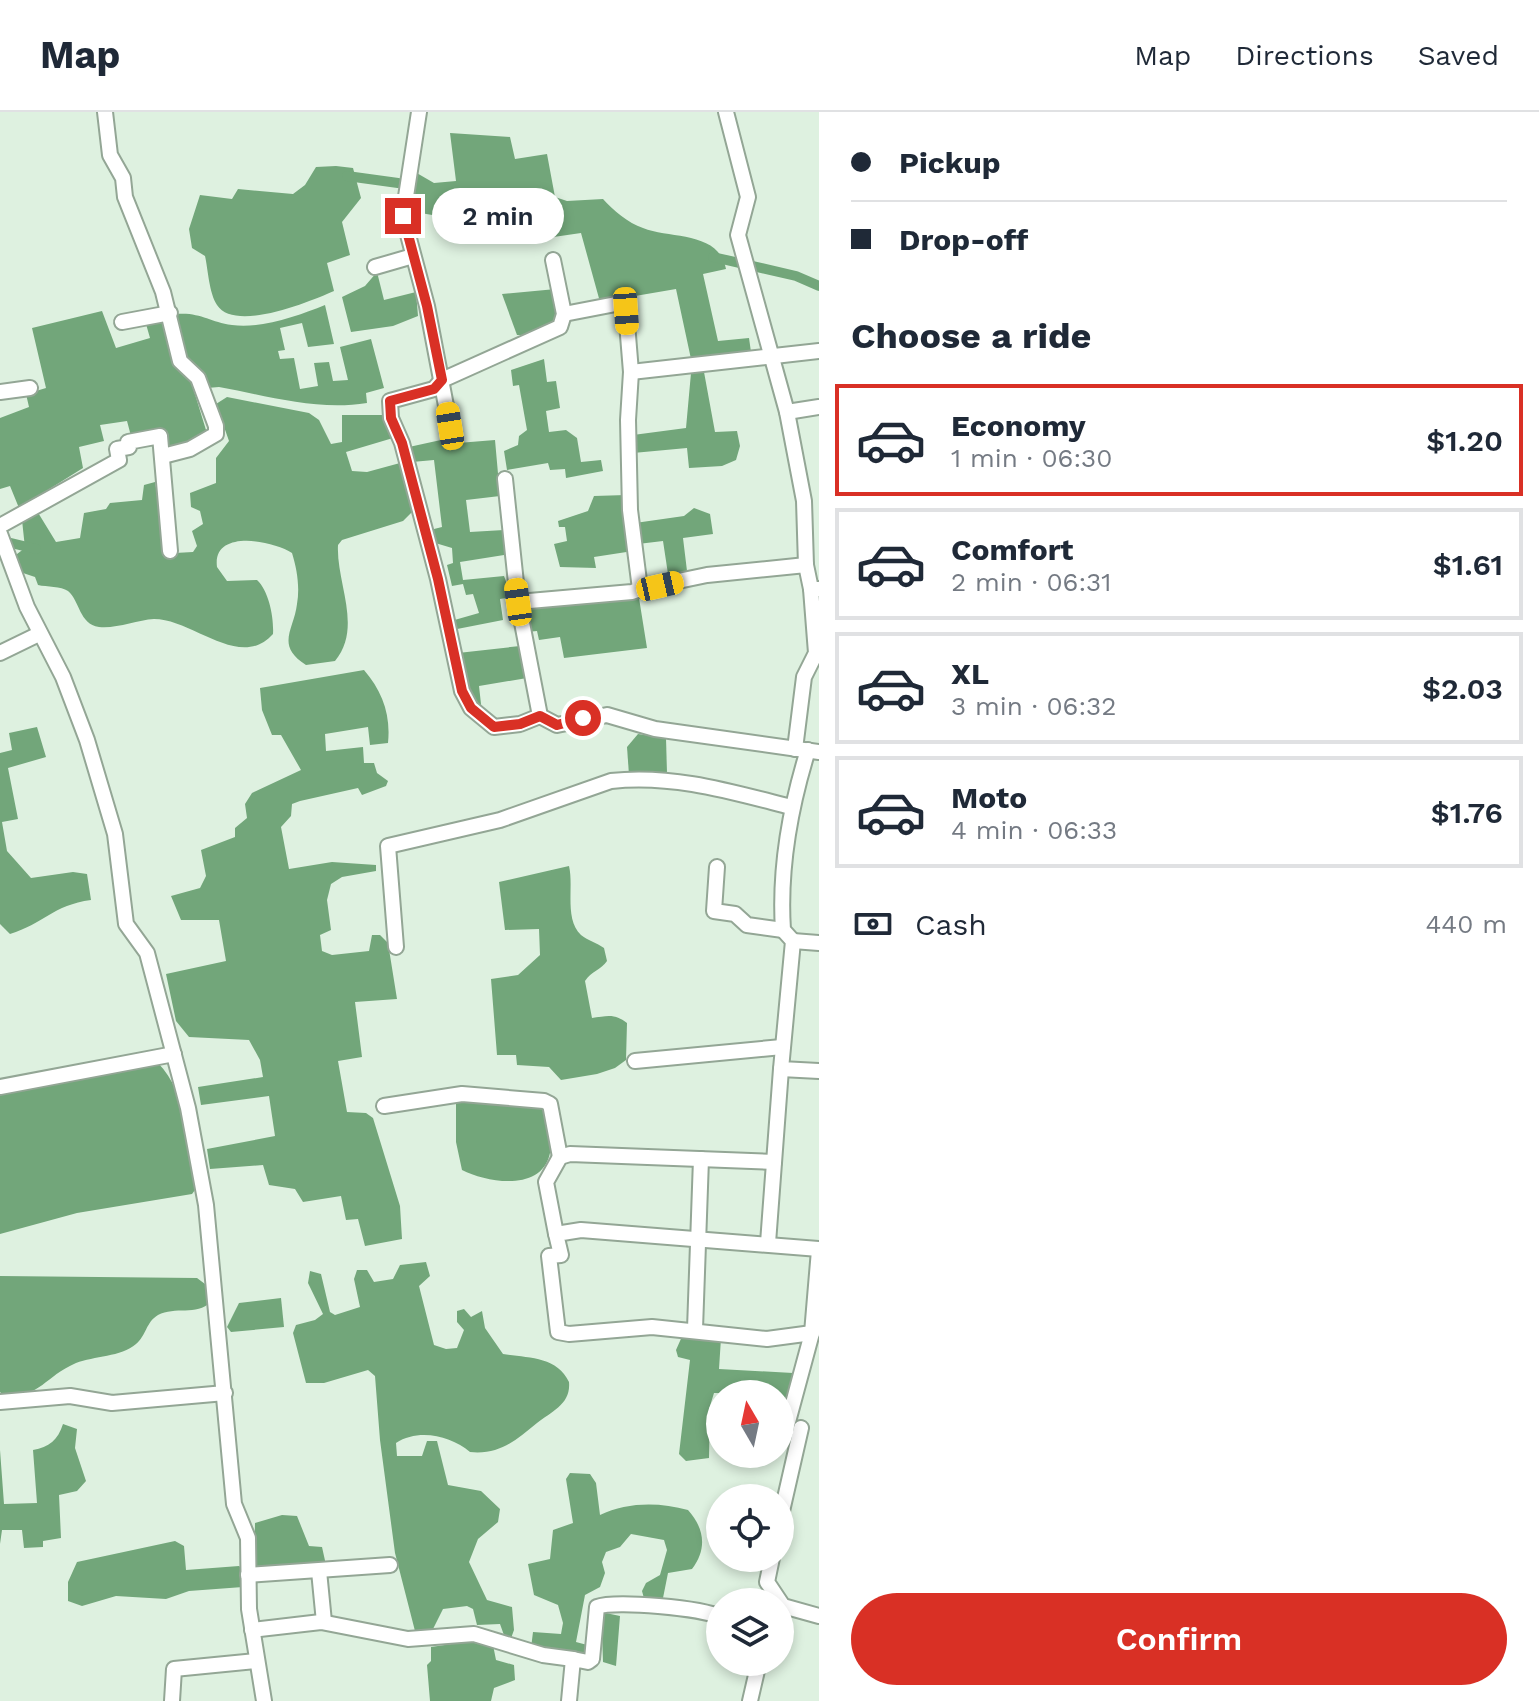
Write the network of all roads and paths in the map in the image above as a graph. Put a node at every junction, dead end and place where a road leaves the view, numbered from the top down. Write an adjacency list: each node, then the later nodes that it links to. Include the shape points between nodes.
1 (105, 112): 7 (street, via 110,155)
2 (419, 112): 4 (street, via 403,216)
3 (726, 112): 11 (street, via 748,197 738,235)
4 (413, 256): 6 (street); 13 (street)
5 (553, 260): 8 (street)
6 (375, 267)
7 (170, 313): 9 (street); 19 (street, via 180,361 198,378 216,434)
8 (564, 314): 12 (street, via 621,303); 13 (street, via 560,327 549,334)
9 (122, 322)
10 (819, 351): 11 (street)
11 (772, 356): 12 (street); 17 (street)
12 (631, 372): 27 (street, via 630,510)
13 (442, 380): 18 (street); 33 (street, via 434,389 390,401 389,408 438,579 455,668 471,708 494,727)
14 (30, 388): 15 (street)
15 (0, 392)
16 (819, 407): 17 (street)
17 (787, 412): 22 (street)
18 (451, 432)
19 (163, 456): 21 (street, via 160,436 128,442 129,447 117,449 119,460); 24 (street)
20 (505, 479): 29 (street)
21 (0, 526)
22 (813, 532): 26 (street)
23 (0, 534): 25 (street)
24 (170, 551)
25 (4, 559): 30 (street)
26 (806, 565): 27 (street); 28 (street)
27 (640, 589): 29 (street)
28 (815, 589): 32 (street)
29 (518, 602): 33 (street)
30 (39, 634): 31 (street); 41 (street, via 63,677 95,764 115,834 126,924 147,953)
31 (0, 653)
32 (814, 674): 34 (street, via 804,677 800,698)
33 (540, 716): 34 (street, via 557,725 607,715 655,729)
34 (808, 751): 35 (street)
35 (791, 807): 37 (street); 39 (street, via 681,781 630,779 490,823 388,846)
36 (717, 867): 37 (street, via 714,911)
37 (788, 935): 38 (street); 40 (street)
38 (819, 943)
39 (396, 947)
40 (782, 1047): 42 (street); 43 (street)
41 (174, 1054): 45 (street); 57 (street, via 201,1168)
42 (635, 1061)
43 (781, 1069): 44 (street); 49 (street)
44 (819, 1071)
45 (0, 1087)
46 (384, 1106): 47 (street, via 462,1094 544,1101 550,1104)
47 (560, 1157): 48 (street); 50 (street, via 546,1182)
48 (701, 1159): 49 (street); 51 (street)
49 (774, 1162): 52 (street)
50 (556, 1234): 51 (street, via 606,1230); 54 (street, via 561,1255 549,1256 558,1332)
51 (699, 1238): 52 (street); 54 (street)
52 (768, 1243): 53 (street)
53 (819, 1257): 55 (street)
54 (695, 1329): 55 (street, via 767,1339)
55 (812, 1333): 56 (street)
56 (813, 1355): 59 (street)
57 (225, 1393): 58 (street, via 112,1403 70,1396); 64 (street, via 234,1504 248,1538)
58 (0, 1402)
59 (794, 1408)
60 (801, 1428): 61 (street)
61 (788, 1484)
62 (390, 1565): 63 (street)
63 (319, 1571): 64 (street); 68 (street)
64 (248, 1575): 69 (street)
65 (794, 1611): 67 (street)
66 (706, 1614): 70 (street, via 601,1605 593,1615 592,1659)
67 (819, 1616)
68 (324, 1622): 69 (street); 70 (street, via 408,1639 474,1634)
69 (252, 1630): 71 (street)
70 (573, 1659): 75 (street)
71 (256, 1661): 73 (street, via 174,1669); 74 (street)
72 (756, 1676): 76 (street)
73 (172, 1701)
74 (264, 1701)
75 (569, 1701)
76 (750, 1701)

